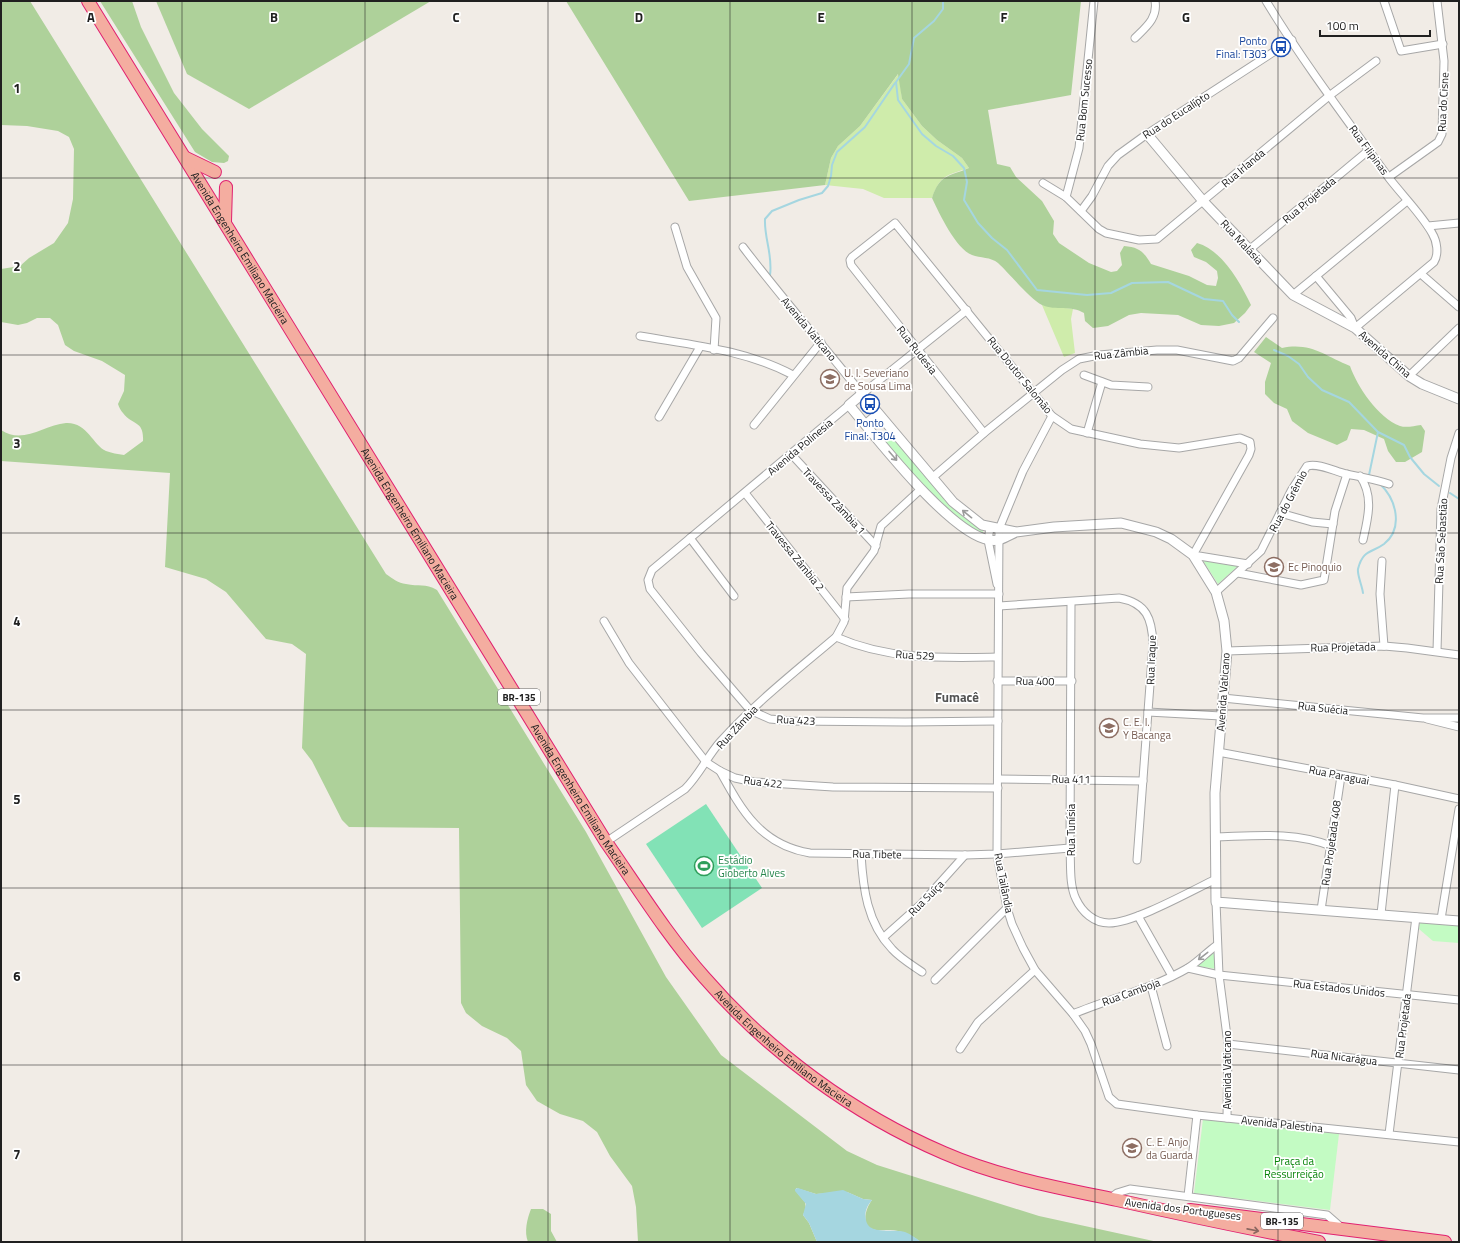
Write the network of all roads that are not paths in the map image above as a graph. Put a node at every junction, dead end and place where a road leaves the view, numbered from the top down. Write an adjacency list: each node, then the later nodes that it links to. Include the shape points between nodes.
1 (88, 1): 14 (highway, Avenida Engenheiro Emiliano Macieira / BR-135)
2 (1094, 1): 19 (street, Rua Bom Sucesso, via 1079,148)
3 (1155, 1): 7 (street, via 1155,16)
4 (1266, 1): 8 (street, Rua Filipinas)
5 (1384, 1): 9 (street, via 1401,51)
6 (1437, 1): 9 (street, Rua do Cisne)
7 (1135, 38)
8 (1292, 40): 11 (street, Rua Filipinas); 12 (street, Rua do Eucalípto)
9 (1443, 44): 16 (street, Rua do Cisne, via 1445,81 1440,139)
10 (1376, 61): 11 (street, Rua Irlanda)
11 (1329, 96): 13 (street, Rua Filipinas); 20 (street, Rua Irlanda)
12 (1146, 134): 20 (street, Rua Malásia); 22 (street, Rua do Eucalípto, via 1108,166)
13 (1369, 150): 16 (street, Rua Filipinas); 28 (street, Rua Projetada)
14 (184, 156): 15 (highway); 23 (highway, Avenida Engenheiro Emiliano Macieira / BR-135)
15 (215, 172)
16 (1389, 177): 21 (street, Rua Filipinas)
17 (1043, 183): 19 (street)
18 (226, 187): 23 (highway)
19 (1066, 197): 22 (street)
20 (1203, 201): 22 (street, Rua Irlanda, via 1157,239 1139,240 1106,233); 28 (street, Rua Malásia)
21 (1407, 201): 25 (street, Rua Filipinas); 31 (street)
22 (1081, 211)
23 (226, 223): 118 (highway, Avenida Engenheiro Emiliano Macieira / BR-135)
24 (1459, 223): 25 (street)
25 (1428, 226): 30 (street, Rua Filipinas, via 1433,233 1437,255)
26 (675, 227): 41 (street, via 687,267 716,318)
27 (743, 247): 39 (street, Avenida Vaticano, via 775,290)
28 (1249, 250): 32 (street, Rua Malásia)
29 (851, 265): 34 (street, Rua Doutor Salomão, via 852,256 892,225 898,224); 42 (street, Rua Rudesia)
30 (1422, 274): 33 (street); 36 (street)
31 (1316, 276): 32 (street); 36 (street, via 1351,318)
32 (1293, 295): 36 (street, Rua Malásia)
33 (1459, 307)
34 (967, 310): 42 (street, Avenida Polinesia); 49 (street, Rua Doutor Salomão)
35 (1273, 318): 49 (street, Rua Zâmbia, via 1239,358 1230,361 1177,350 1086,357 1071,364)
36 (1355, 328): 45 (street, Avenida China)
37 (1459, 328): 45 (street)
38 (640, 336): 40 (street)
39 (821, 342): 43 (street); 48 (street, Avenida Vaticano)
40 (700, 347): 41 (street); 54 (street)
41 (714, 350): 43 (street, via 758,359)
42 (917, 351): 48 (street, Avenida Polinesia); 57 (street, Rua Rudesia)
43 (793, 375): 56 (street)
44 (1084, 375): 46 (street)
45 (1409, 376): 50 (street, Avenida China)
46 (1102, 382): 47 (street, via 1119,386); 58 (street)
47 (1148, 387)
48 (862, 394): 51 (street, Avenida Polinesia); 52 (street, Avenida Vaticano)
49 (1035, 394): 53 (street, Rua Doutor Salomão); 57 (street, Rua Zâmbia)
50 (1459, 398)
51 (849, 405): 55 (street, Avenida Vaticano); 60 (street, Avenida Polinesia)
52 (878, 413): 55 (street); 63 (street, Avenida Vaticano)
53 (1052, 416): 58 (street, Rua Doutor Salomão, via 1071,429); 70 (street, via 1023,471)
54 (660, 417)
55 (865, 424): 65 (street, Avenida Vaticano, one-way to 65)
56 (754, 425)
57 (984, 433): 63 (street, Rua Zâmbia)
58 (1087, 433): 77 (street, Rua Doutor Salomão, via 1161,447 1193,447 1240,438 1250,442 1249,455)
59 (1459, 433): 93 (street, Rua São Sebastião, via 1451,458 1441,509)
60 (792, 455): 66 (street, Avenida Polinesia); 76 (street, Travessa Zâmbia 1)
61 (1347, 474): 62 (street, Rua do Grêmio); 67 (street, Rua do Grêmio, via 1319,466 1307,466); 68 (street)
62 (1360, 476): 64 (street, Rua do Grêmio); 75 (street, via 1367,486 1369,497)
63 (932, 478): 69 (street, Avenida Vaticano, one-way to 63, via 965,513)
64 (1389, 484)
65 (921, 489): 73 (street, Avenida Vaticano, via 970,533); 76 (street, Rua Zâmbia, via 881,526)
66 (745, 494): 72 (street, Avenida Polinesia); 88 (street, Travessa Zâmbia 2)
67 (1280, 513): 68 (street, via 1312,522); 79 (street, Rua do Grêmio, via 1266,544)
68 (1333, 524): 81 (street, via 1324,580 1301,586)
69 (990, 528): 70 (street, Avenida Vaticano); 73 (street, Rua Tailândia)
70 (999, 530): 71 (street, Avenida Vaticano); 74 (street, Rua Tailândia)
71 (1016, 532): 74 (street, Avenida Vaticano); 77 (street, Avenida Vaticano, via 1054,526 1121,523 1156,532)
72 (690, 538): 80 (street, Avenida Polinesia); 84 (street)
73 (988, 540): 74 (street, Avenida Vaticano); 83 (street, Rua Tailândia)
74 (999, 540): 83 (street, Rua Tailândia)
75 (1363, 540)
76 (876, 546): 85 (street, Rua Zâmbia, via 850,583)
77 (1193, 555): 79 (street); 82 (street, Avenida Vaticano)
78 (1382, 562): 91 (street, via 1380,594)
79 (1248, 564): 81 (street, Rua do Grêmio)
80 (652, 570): 99 (street, Rua 423, via 648,580 650,589)
81 (1238, 573): 82 (street, Rua do Grêmio)
82 (1216, 592): 92 (street, Avenida Vaticano, via 1224,621)
83 (999, 594): 85 (street); 87 (street, Rua Tailândia)
84 (734, 596)
85 (846, 597): 88 (street, Rua Zâmbia)
86 (1071, 602): 87 (street, Rua Iraque); 97 (street, Rua Tunísia); 100 (street, Rua Iraque, via 1119,598 1135,603 1146,613 1150,621 1153,644)
87 (999, 606): 95 (street, Rua Tailândia)
88 (845, 619): 90 (street, Rua Zâmbia)
89 (604, 621): 107 (street, Rua 422, via 629,663)
90 (836, 637): 95 (street, Rua 529, via 861,647 894,654); 99 (street, Rua Zâmbia)
91 (1384, 646): 92 (street, Rua Projetada); 93 (street, Rua Projetada)
92 (1227, 651): 98 (street, Avenida Vaticano)
93 (1437, 651): 94 (street, Rua Projetada)
94 (1459, 655)
95 (997, 657): 96 (street, Rua Tailândia)
96 (997, 680): 97 (street, Rua 400); 104 (street, Rua Tailândia)
97 (1072, 681): 111 (street, Rua Tunísia)
98 (1223, 698): 101 (street, Avenida Vaticano); 102 (street, Rua Suécia)
99 (750, 710): 104 (street, Rua 423, via 770,719 791,721); 107 (street, Rua Zâmbia)
100 (1148, 712): 101 (street); 112 (street, Rua Iraque)
101 (1221, 716): 106 (street, Avenida Vaticano)
102 (1423, 718): 103 (street, Rua Suécia); 105 (street, Rua Suécia)
103 (1459, 718)
104 (998, 721): 110 (street, Rua Tailândia)
105 (1459, 727)
106 (1218, 752): 109 (street, Rua Paraguai); 117 (street, Avenida Vaticano)
107 (706, 762): 108 (street, Rua 422); 118 (street, Rua Zâmbia, via 685,789)
108 (720, 771): 114 (street, Rua 422, via 735,778 754,782 825,787); 121 (street, Rua Tibete, via 747,816 773,840 794,850 810,853)
109 (1340, 776): 113 (street, Rua Paraguai); 119 (street, Rua Projetada 408)
110 (998, 778): 111 (street, Rua 411); 114 (street, Rua Tailândia)
111 (1071, 779): 112 (street, Rua 411); 120 (street, Rua Tunísia)
112 (1143, 781): 124 (street, Rua Iraque)
113 (1395, 785): 115 (street, Rua Paraguai); 129 (street)
114 (998, 788): 122 (street, Rua Tailândia)
115 (1459, 800)
116 (1459, 808): 132 (street)
117 (1215, 837): 119 (street, via 1289,836); 125 (street, Avenida Vaticano)
118 (606, 842): 157 (highway, Avenida Engenheiro Emiliano Macieira / BR-135, via 679,948 704,978 776,1049 834,1093 921,1142 967,1162 1008,1175)
119 (1331, 846): 128 (street, Rua Projetada 408)
120 (1070, 848): 122 (street, Rua Tibete); 130 (street, Rua Tunísia, via 1074,892 1086,914 1095,920 1108,923)
121 (862, 854): 123 (street, Rua Tibete); 134 (street, via 866,901)
122 (997, 854): 123 (street, Rua Tibete); 127 (street, Rua Tailândia)
123 (966, 855): 134 (street, Rua Suíça, via 921,904)
124 (1137, 860)
125 (1216, 879): 126 (street, Avenida Vaticano); 130 (street, Rua Tunísia)
126 (1216, 902): 128 (street); 135 (street, Avenida Vaticano)
127 (1007, 908): 137 (street, Rua Tailândia, via 1012,924); 141 (street)
128 (1321, 910): 129 (street)
129 (1381, 914): 131 (street)
130 (1138, 916): 140 (street)
131 (1416, 917): 132 (street); 143 (street, Rua Projetada)
132 (1440, 919): 133 (street)
133 (1459, 921)
134 (884, 937): 138 (street, via 892,949)
135 (1217, 945): 136 (street, Rua Camboja, one-way to 136); 139 (street, Avenida Vaticano)
136 (1188, 968): 139 (street); 140 (street, Rua Camboja)
137 (1035, 970): 145 (street, Rua Tailândia); 148 (street, via 978,1022)
138 (922, 972)
139 (1219, 975): 143 (street, Rua Estados Unidos); 146 (street, Avenida Vaticano)
140 (1172, 976): 142 (street, Rua Camboja)
141 (935, 980)
142 (1151, 986): 145 (street, Rua Camboja); 147 (street)
143 (1407, 995): 144 (street, Rua Estados Unidos); 149 (street, Rua Projetada)
144 (1459, 1000)
145 (1073, 1014): 151 (street, Rua Tailândia, via 1091,1044)
146 (1228, 1044): 149 (street, Rua Nicarágua); 153 (street, Avenida Vaticano)
147 (1167, 1046)
148 (960, 1049)
149 (1398, 1064): 150 (street, Rua Nicarágua); 154 (street, Rua Projetada)
150 (1459, 1070)
151 (1109, 1097): 152 (street, Avenida Palestina, via 1122,1106)
152 (1198, 1115): 153 (street, Avenida Palestina); 156 (street)
153 (1227, 1118): 154 (street, Avenida Palestina)
154 (1389, 1134): 155 (street, Avenida Palestina)
155 (1459, 1142)
156 (1188, 1196): 157 (street, via 1130,1189 1117,1193); 158 (street, via 1327,1215)
157 (1114, 1200): 158 (highway, Avenida dos Portugueses / BR-135); 160 (highway, Avenida dos Portugueses / BR-135, one-way to 160)
158 (1343, 1229): 159 (highway, Avenida dos Portugueses / BR-135)
159 (1399, 1236): 161 (highway, via 1375,1237 1338,1232 1330,1235); 162 (highway, Avenida dos Portugueses / BR-135)
160 (1319, 1242)
161 (1326, 1242)
162 (1445, 1242)

